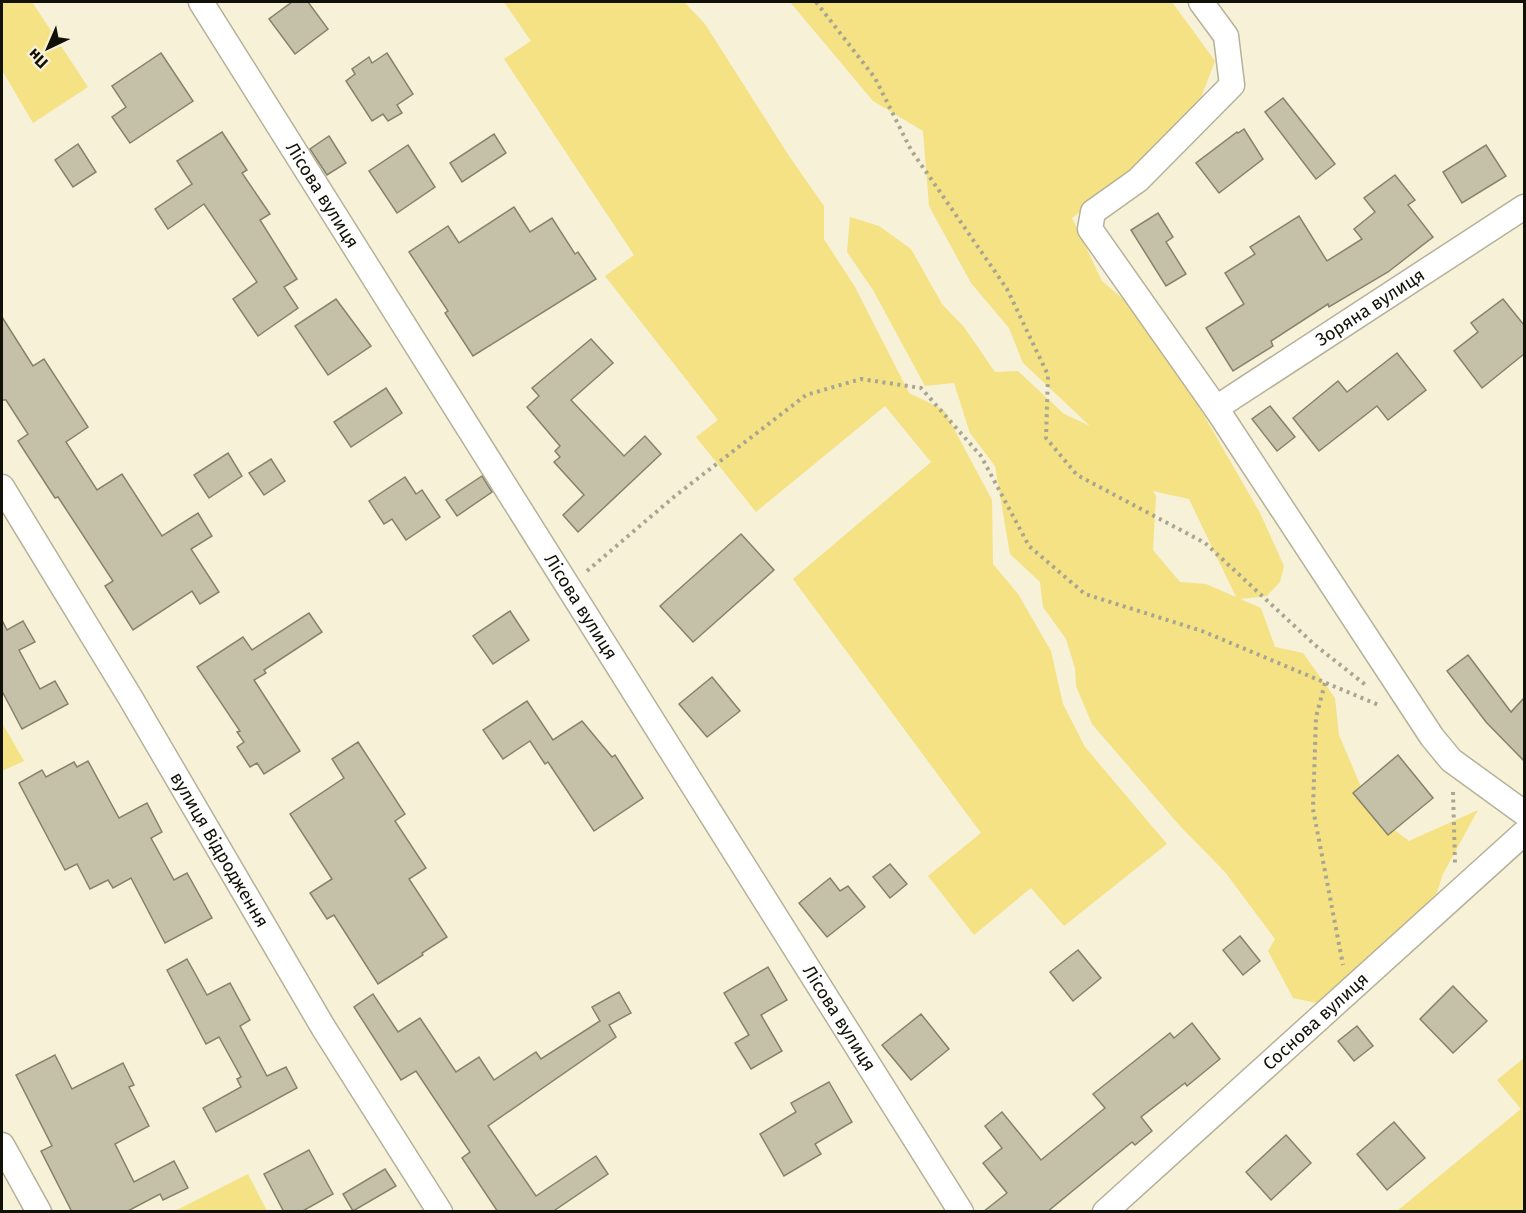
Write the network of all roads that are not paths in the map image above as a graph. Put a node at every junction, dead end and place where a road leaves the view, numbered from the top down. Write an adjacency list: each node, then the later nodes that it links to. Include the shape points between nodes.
1 (201, 2): 11 (street, Лісова вулиця)
2 (1201, 2): 4 (street, via 1226,36 1232,85 1138,180 1093,212 1090,229)
3 (1524, 207): 4 (street, Зоряна вулиця)
4 (1216, 408): 6 (street, via 1432,737 1452,760)
5 (2, 487): 10 (street, вулиця Відродження, via 323,1027)
6 (1524, 813)
7 (1524, 833): 12 (street, Соснова вулиця)
8 (2, 1145): 9 (street)
9 (39, 1212)
10 (440, 1212)
11 (961, 1212)
12 (1105, 1212)

